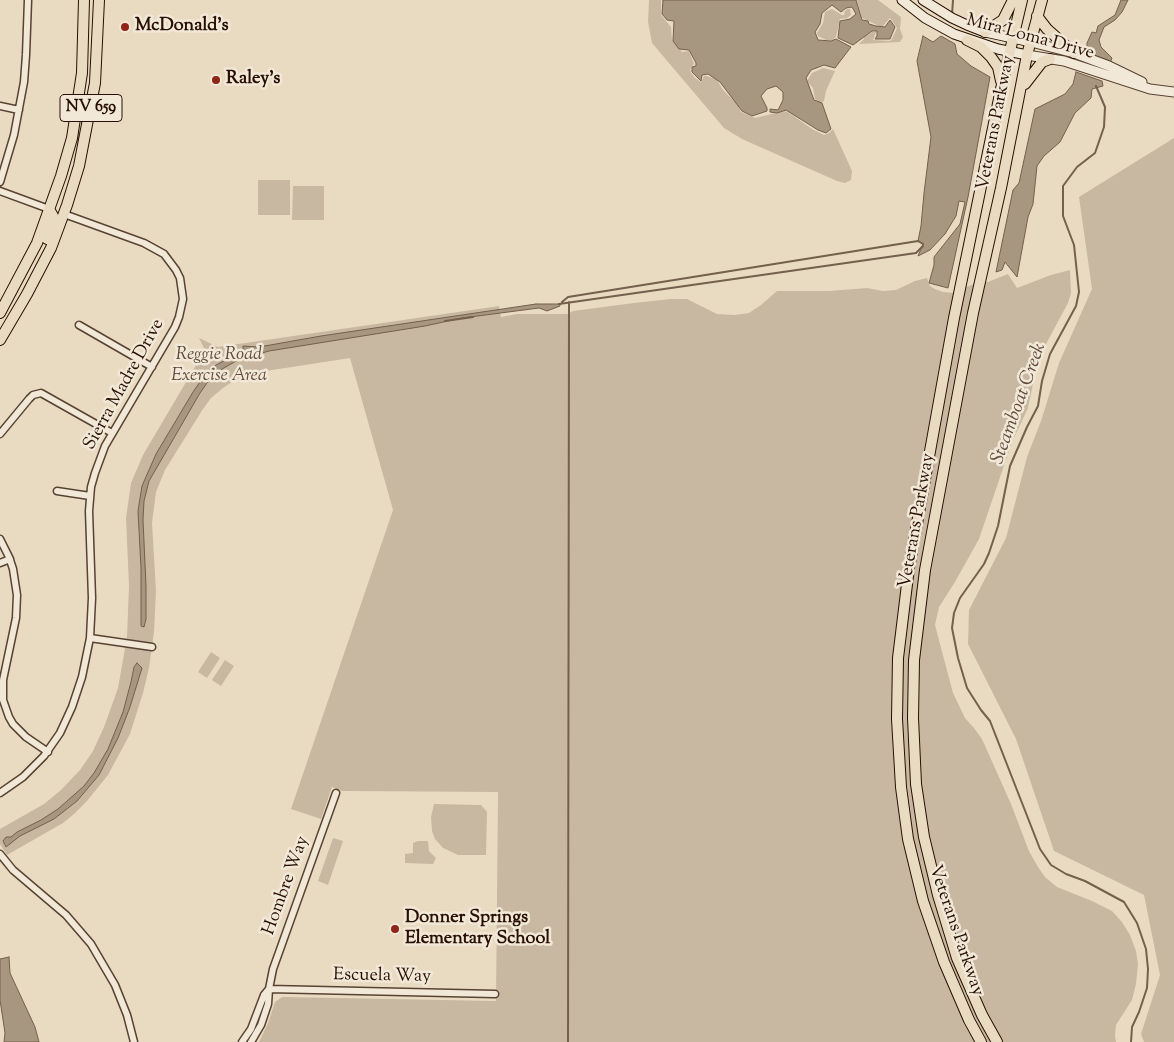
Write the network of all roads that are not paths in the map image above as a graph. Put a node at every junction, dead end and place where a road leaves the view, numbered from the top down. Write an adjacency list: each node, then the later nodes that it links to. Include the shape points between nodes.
1 (28, 0): 23 (street)
2 (84, 0): 24 (main road, NV 659, via 82,73)
3 (99, 0): 28 (main road, NV 659, via 95,83 80,162)
4 (902, 0): 12 (street, Mira Loma Drive, via 940,27)
5 (923, 0): 10 (street, Mira Loma Drive, via 960,22)
6 (1013, 0): 10 (main road, via 1003,20)
7 (1022, 0): 11 (main road, Veterans Parkway)
8 (1042, 0): 9 (main road, Veterans Parkway)
9 (1037, 16): 13 (main road, Veterans Parkway); 15 (main road, via 1047,29)
10 (985, 32): 11 (street, Mira Loma Drive)
11 (1013, 38): 13 (street, Mira Loma Drive); 14 (main road, Veterans Parkway)
12 (967, 40): 14 (street, Mira Loma Drive); 18 (main road, via 981,48 998,67)
13 (1030, 42): 15 (street, Mira Loma Drive); 16 (main road, Veterans Parkway)
14 (1010, 51): 16 (street, Mira Loma Drive); 18 (main road, Veterans Parkway)
15 (1079, 54): 19 (street, Mira Loma Drive)
16 (1027, 55): 17 (street, Mira Loma Drive); 20 (main road, Veterans Parkway)
17 (1050, 59): 19 (street, Mira Loma Drive); 20 (main road, via 1038,66)
18 (1001, 89): 53 (main road, Veterans Parkway, via 954,318 909,568 898,658 897,719 908,839 923,901 944,962)
19 (1158, 90): 21 (street, Mira Loma Drive)
20 (1020, 91): 54 (main road, Veterans Parkway, via 973,313 925,570 914,660 916,784 924,837 957,958)
21 (1174, 92)
22 (0, 106): 23 (street)
23 (19, 110): 25 (street)
24 (77, 111): 27 (main road, NV 659, via 72,138); 28 (main road, via 80,119 60,200)
25 (0, 182)
26 (0, 191): 27 (street)
27 (49, 209): 29 (main road, via 53,216 50,234 16,301); 30 (main road, NV 659, via 36,243)
28 (64, 214): 29 (main road, NV 659, via 51,248); 33 (street, Sierra Madre Drive, via 154,248 164,254 176,270 183,300 180,317)
29 (18, 310): 32 (main road, NV 659)
30 (0, 314)
31 (80, 325): 33 (street)
32 (0, 340)
33 (152, 367): 34 (street, Sierra Madre Drive)
34 (112, 433): 35 (street, via 45,394 38,394 29,399); 37 (street, Sierra Madre Drive, via 99,460)
35 (0, 434)
36 (57, 491): 37 (street)
37 (90, 496): 41 (street, Sierra Madre Drive)
38 (0, 539): 39 (street)
39 (10, 559): 40 (street); 43 (street, via 16,581 17,608)
40 (0, 563)
41 (90, 638): 42 (street); 44 (street, Sierra Madre Drive, via 72,707)
42 (152, 647)
43 (3, 661): 44 (street, via 2,691 9,717 20,731)
44 (48, 752): 45 (street, Sierra Madre Drive, via 29,772)
45 (0, 793)
46 (336, 793): 48 (street, Hombre Way, via 273,969)
47 (0, 854): 50 (street, via 13,870 66,914 91,944 116,985)
48 (269, 989): 49 (street, Escuela Way); 51 (street, Hombre Way); 52 (street, Hombre Way, via 268,1004)
49 (495, 994)
50 (134, 1042)
51 (242, 1042)
52 (252, 1042)
53 (981, 1042)
54 (997, 1042)

